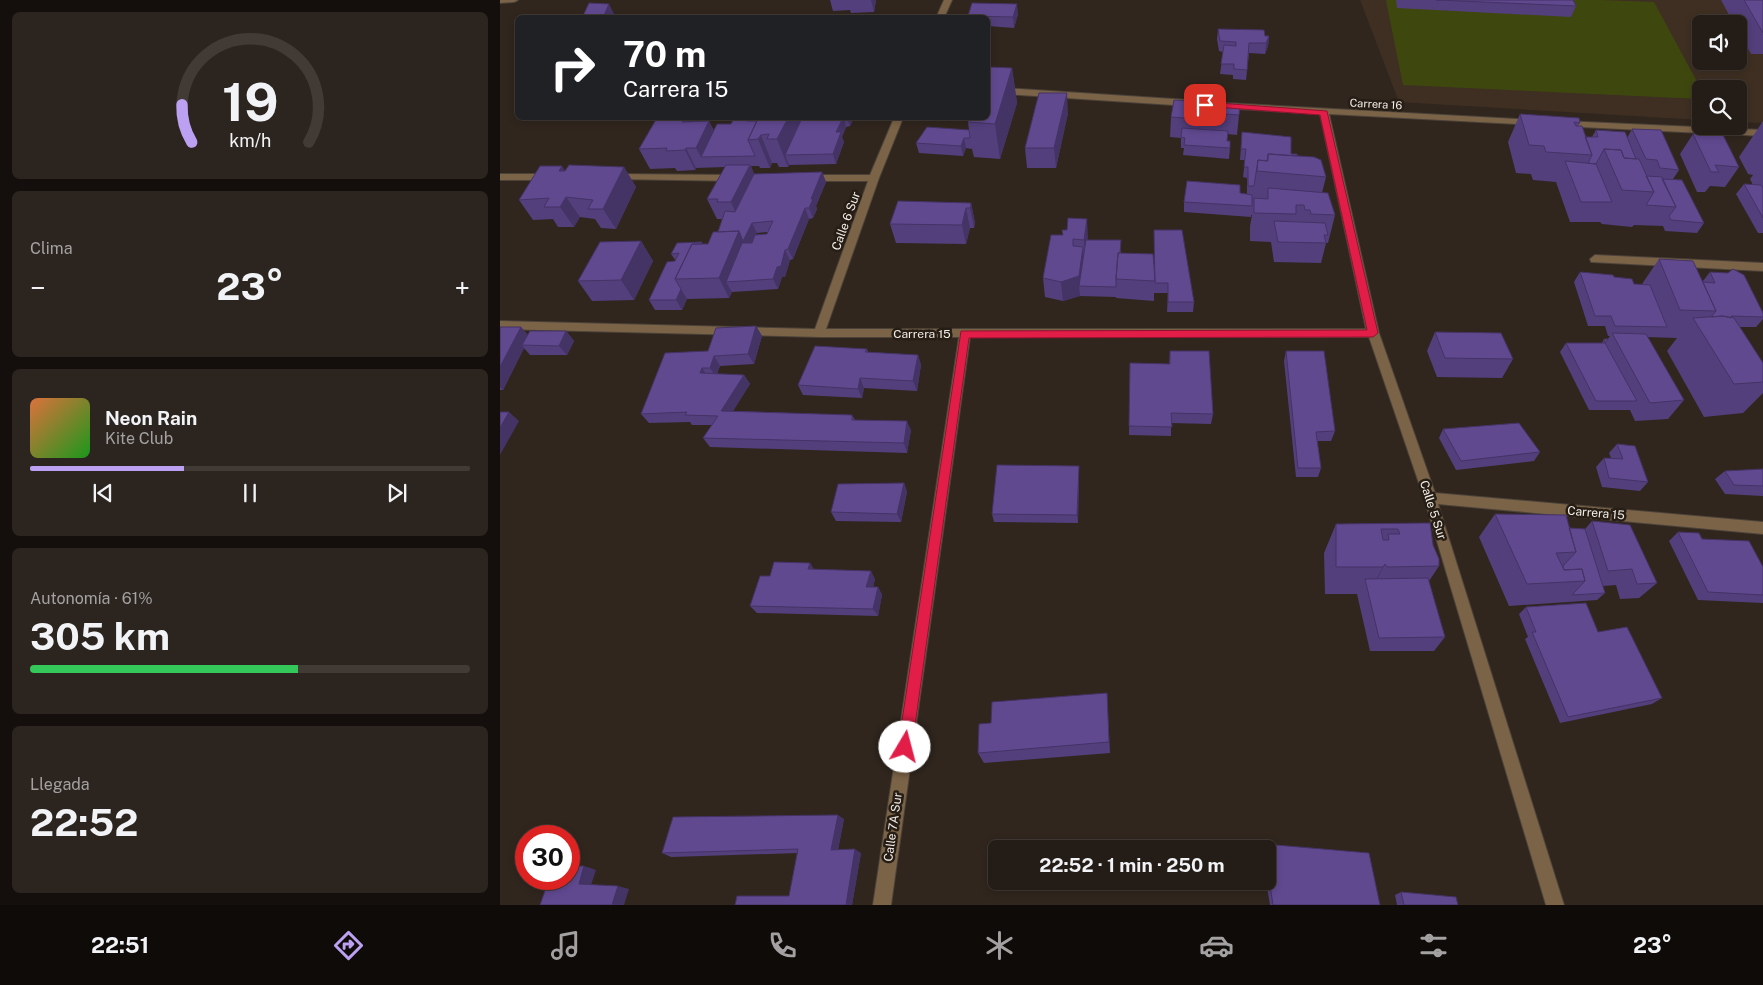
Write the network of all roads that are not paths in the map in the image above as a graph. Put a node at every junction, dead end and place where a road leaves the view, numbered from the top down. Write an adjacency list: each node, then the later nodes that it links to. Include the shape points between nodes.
1 (514, 0): 3 (street)
2 (948, 0): 4 (street)
3 (500, 1)
4 (941, 15)
5 (990, 90): 6 (street)
6 (1195, 104)
7 (1215, 105): 8 (street, Carrera 16)
8 (1324, 112): 10 (street, Carrera 16); 21 (street, Calle 5 Sur)
9 (897, 120): 16 (street, Calle 6 Sur)
10 (1763, 133)
11 (500, 177): 12 (street)
12 (559, 177)
13 (608, 177): 14 (street)
14 (746, 178)
15 (795, 178): 16 (street)
16 (874, 178): 20 (street, Calle 6 Sur)
17 (1595, 259): 18 (street)
18 (1763, 267)
19 (500, 325): 20 (street, Carrera 15)
20 (819, 333): 22 (street, Carrera 15)
21 (1373, 333): 22 (street, Carrera 15); 23 (street, Calle 5 Sur)
22 (965, 334): 25 (street, Calle 7A Sur)
23 (1430, 498): 24 (street, Carrera 15); 26 (street, Calle 5 Sur)
24 (1763, 528)
25 (882, 905)
26 (1555, 905)

